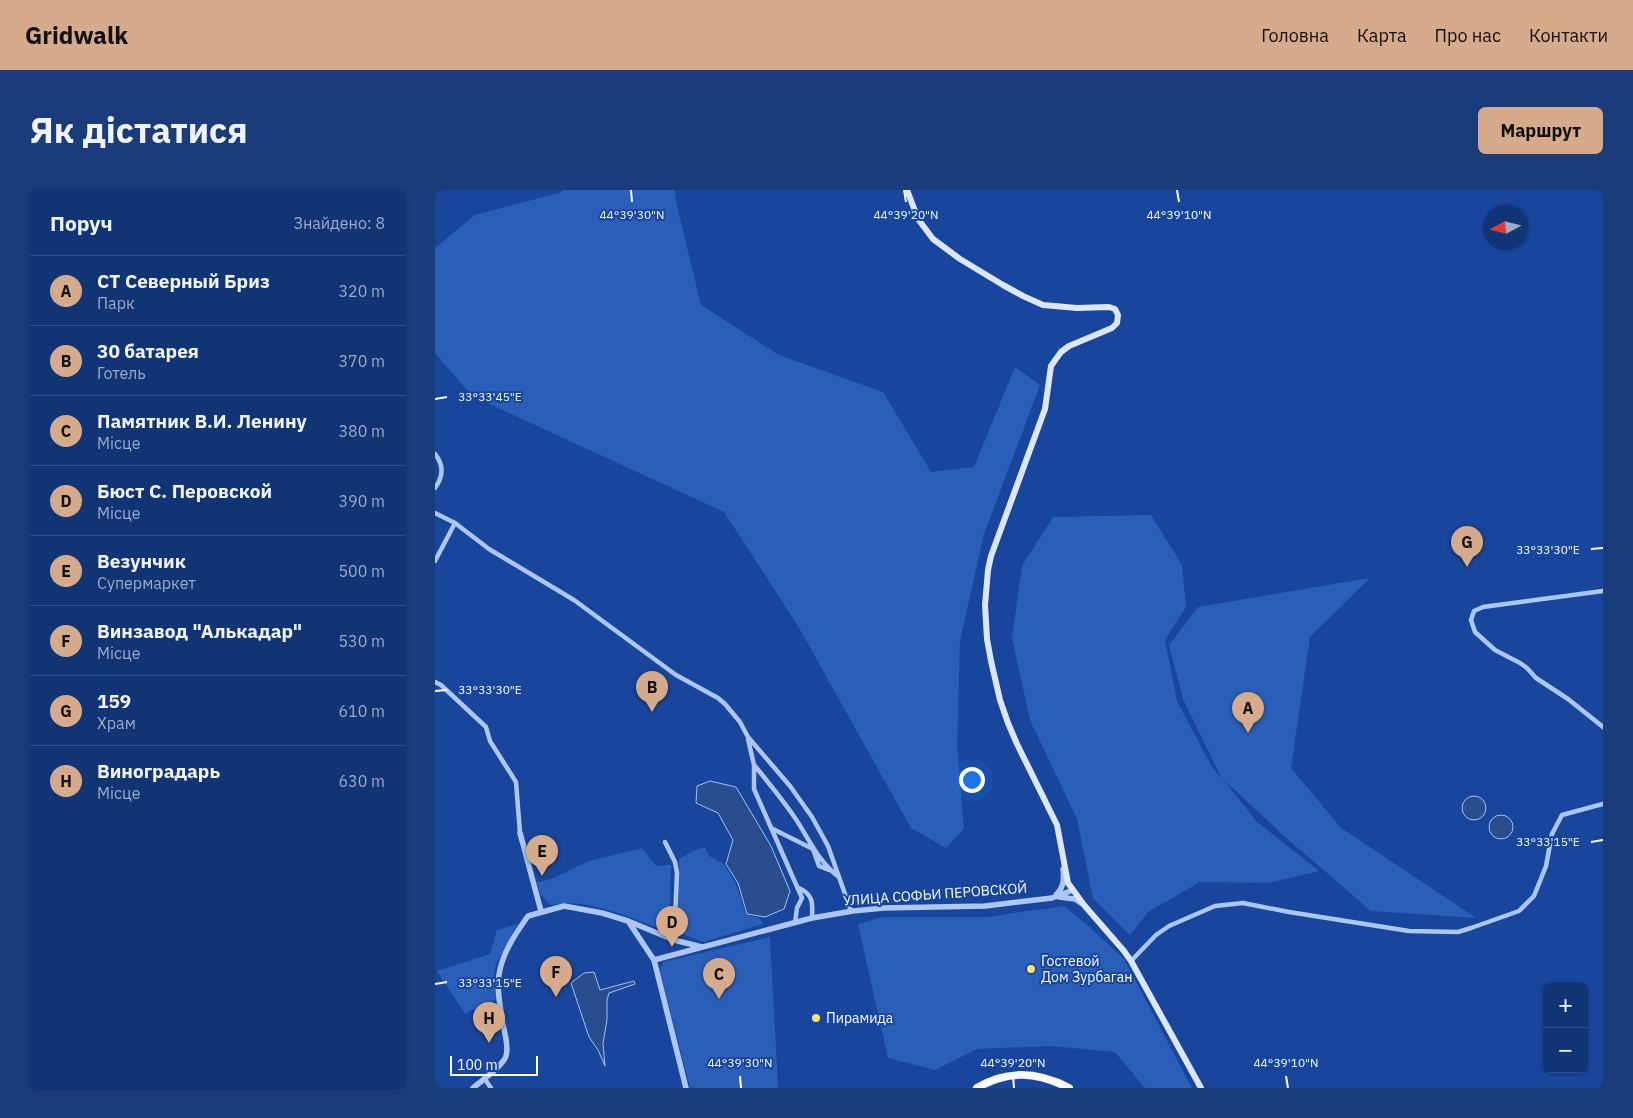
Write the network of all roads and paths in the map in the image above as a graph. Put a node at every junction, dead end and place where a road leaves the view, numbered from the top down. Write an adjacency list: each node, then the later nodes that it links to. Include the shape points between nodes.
1 (907, 190): 17 (main road, via 918,219 933,239 959,259 1043,305 1109,307 1118,315 1112,328 1069,346 1051,366 1045,409 987,570 987,639 1000,700 1017,744 1054,816)
2 (435, 454): 3 (street, via 440,460 441,479)
3 (435, 488)
4 (435, 513): 5 (street)
5 (455, 523): 6 (street); 10 (street, via 489,550 574,600 676,675 718,698)
6 (435, 562)
7 (1603, 591): 9 (street, via 1483,607 1474,611 1471,620 1475,632 1495,650 1527,668)
8 (435, 682): 14 (street, via 486,727 490,741 516,782)
9 (1603, 727)
10 (748, 737): 11 (street); 18 (street, via 813,816)
11 (754, 765): 13 (street, via 754,789); 16 (street, via 794,816)
12 (1603, 804): 31 (street, via 1562,815 1552,834 1546,866 1534,896 1519,911 1458,932 1409,932 1243,903 1215,906 1169,926 1156,934)
13 (771, 828): 16 (street); 19 (street)
14 (520, 833): 23 (street)
15 (665, 842): 28 (street, via 677,873)
16 (813, 849): 18 (street, via 819,866)
17 (1063, 860): 20 (main road, via 1068,883); 21 (street, via 1064,882)
18 (839, 877): 24 (street)
19 (797, 887): 25 (street, via 806,891 813,903); 27 (street, via 802,898)
20 (1073, 890): 21 (street, УЛИЦА СОФЬИ ПЕРОВСКОЙ); 22 (main road)
21 (1052, 898): 22 (street, via 1075,899); 24 (street, УЛИЦА СОФЬИ ПЕРОВСКОЙ, via 985,906)
22 (1084, 905): 31 (main road)
23 (541, 911): 26 (street, via 564,906); 32 (street, via 528,916 501,966 498,976 506,1056)
24 (851, 911): 25 (street, УЛИЦА СОФЬИ ПЕРОВСКОЙ)
25 (812, 918): 27 (street, УЛИЦА СОФЬИ ПЕРОВСКОЙ)
26 (628, 921): 28 (street); 30 (street)
27 (795, 923): 29 (street, УЛИЦА СОФЬИ ПЕРОВСКОЙ)
28 (674, 940): 29 (street)
29 (707, 947): 30 (street, УЛИЦА СОФЬИ ПЕРОВСКОЙ)
30 (654, 960): 35 (street)
31 (1131, 961): 38 (main road)
32 (485, 1078): 33 (street); 34 (street)
33 (473, 1088)
34 (491, 1088)
35 (686, 1088)
36 (977, 1088): 37 (main road, via 998,1078 1025,1074 1052,1079)
37 (1069, 1088)
38 (1201, 1088)

